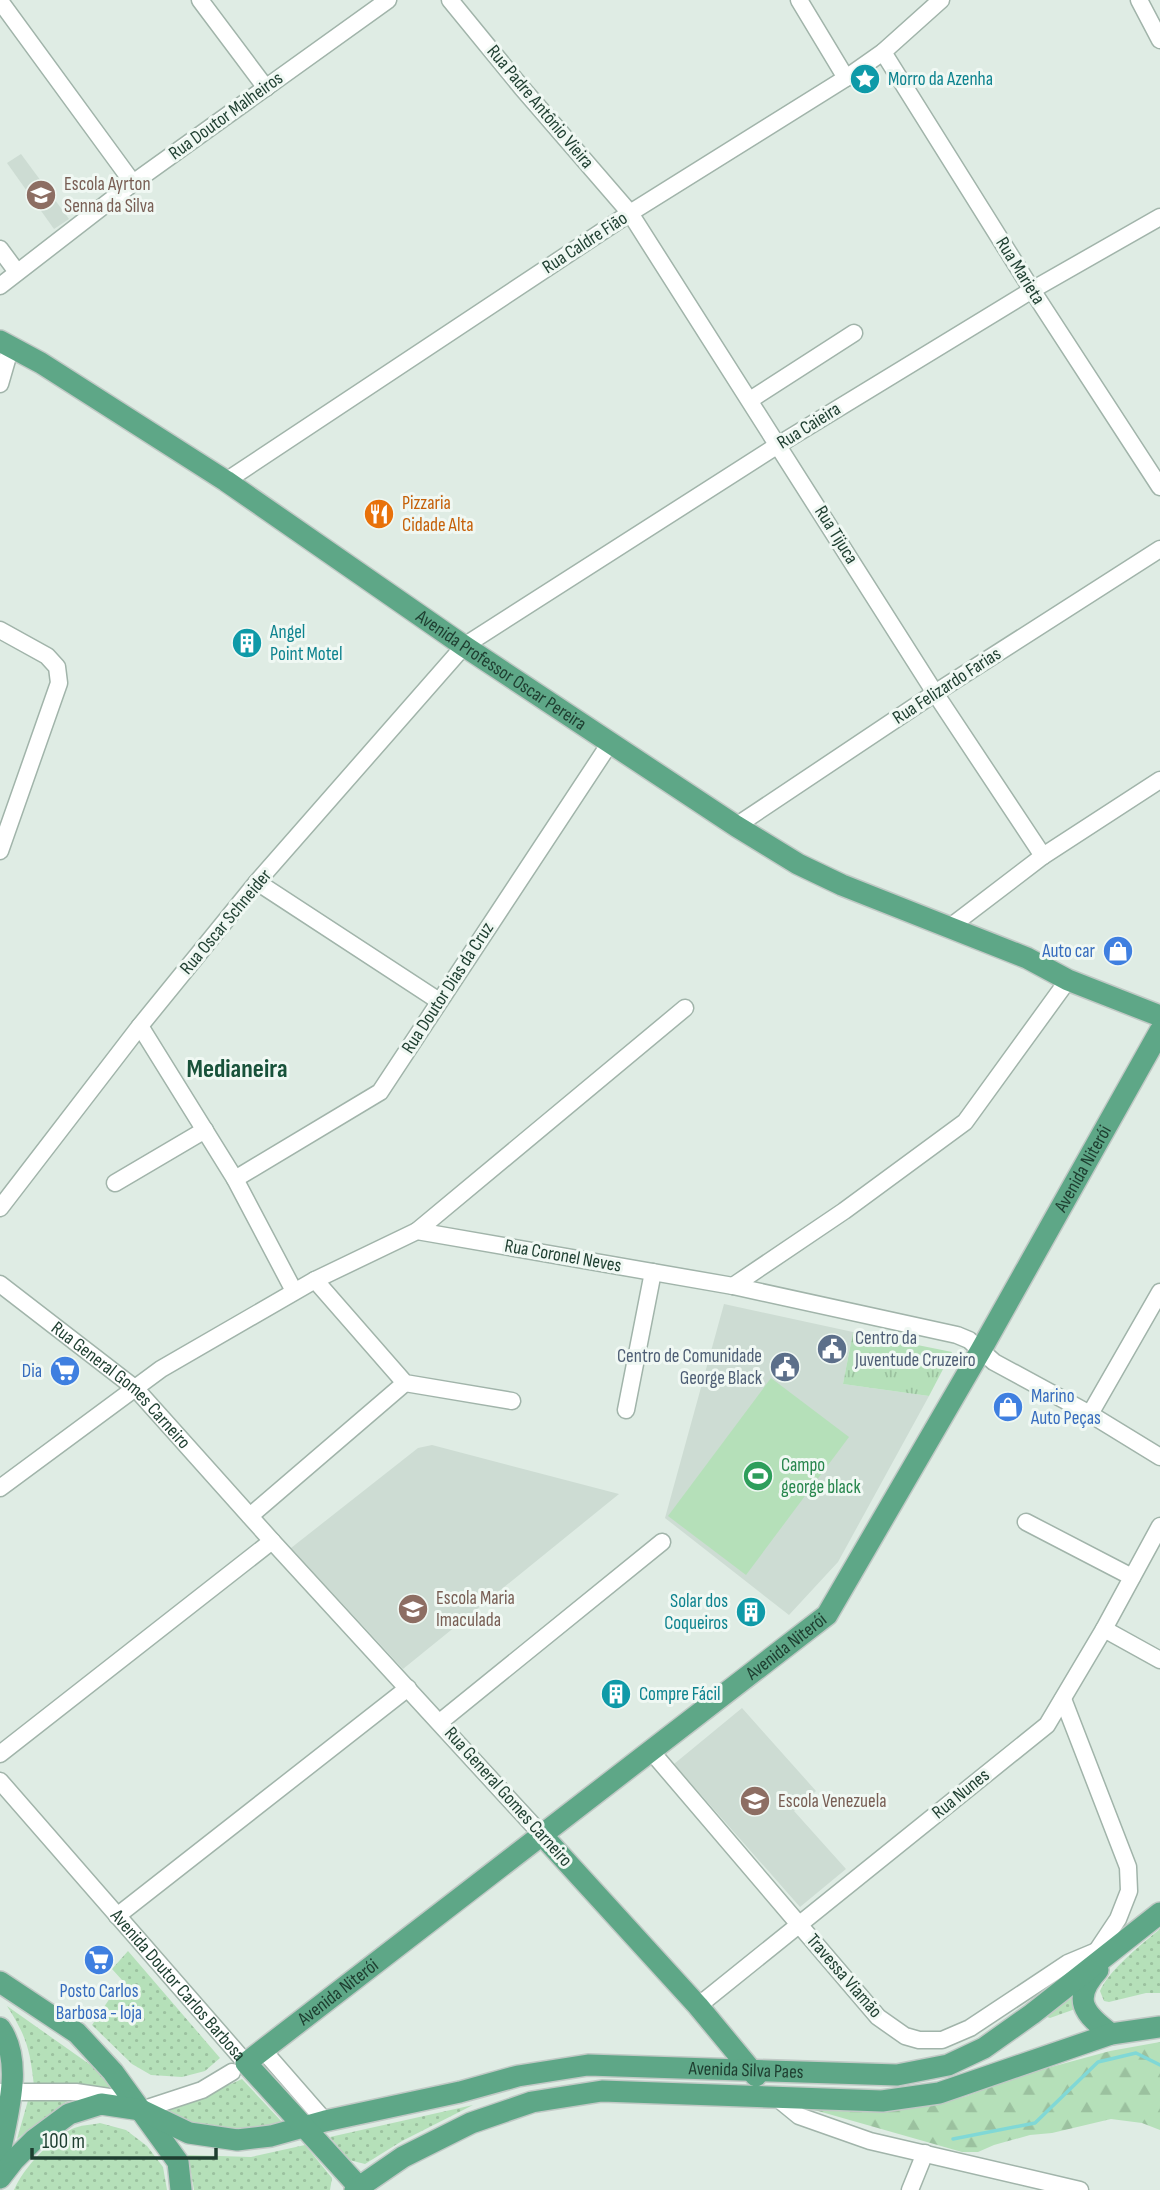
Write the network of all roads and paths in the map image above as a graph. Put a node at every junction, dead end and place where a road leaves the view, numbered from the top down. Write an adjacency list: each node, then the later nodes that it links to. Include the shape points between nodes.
1 (200, 0): 11 (street)
2 (388, 0): 11 (street, Rua Doutor Malheiros)
3 (450, 0): 13 (street, Rua Padre Antônio Vieira)
4 (799, 0): 10 (street)
5 (941, 0): 9 (street, Rua Caldre Fião)
6 (1139, 0): 8 (street)
7 (0, 1): 12 (street)
8 (1160, 40)
9 (883, 52): 10 (street, Rua Caldre Fião); 18 (street, Rua Marieta)
10 (846, 78): 13 (street, Rua Caldre Fião)
11 (266, 88): 12 (street, Rua Doutor Malheiros)
12 (133, 183): 16 (street, Rua Doutor Malheiros)
13 (630, 213): 22 (street, Rua Tijuca); 24 (street, Rua Caldre Fião)
14 (1160, 217): 18 (street, Rua Caieira)
15 (0, 249): 16 (street)
16 (17, 272): 17 (street, Rua Doutor Malheiros)
17 (0, 286)
18 (1032, 290): 23 (street, Rua Caieira); 25 (street, Rua Marieta)
19 (855, 333): 22 (street)
20 (6, 344): 21 (street); 24 (main road, Avenida Professor Oscar Pereira)
21 (0, 384)
22 (750, 400): 23 (street, Rua Tijuca)
23 (778, 445): 28 (street, Rua Caieira); 29 (street, Rua Tijuca)
24 (226, 481): 28 (main road, Avenida Professor Oscar Pereira)
25 (1160, 488)
26 (1160, 548): 29 (street, Rua Felizardo Farias)
27 (0, 630): 32 (street, via 47,656 57,667 58,683)
28 (464, 646): 30 (main road, Avenida Professor Oscar Pereira); 36 (street, Rua Oscar Schneider)
29 (935, 692): 33 (street, Rua Felizardo Farias); 35 (street, Rua Tijuca)
30 (610, 743): 33 (main road, Avenida Professor Oscar Pereira); 40 (street, Rua Doutor Dias da Cruz)
31 (1160, 780): 35 (street)
32 (5, 823): 34 (street)
33 (736, 826): 37 (main road, Avenida Professor Oscar Pereira, via 842,885)
34 (0, 851)
35 (1043, 856): 37 (street)
36 (257, 882): 40 (street); 44 (street, Rua Oscar Schneider)
37 (950, 927): 38 (main road, Avenida Professor Oscar Pereira)
38 (1027, 958): 39 (main road, Avenida Professor Oscar Pereira); 41 (main road, Avenida Professor Oscar Pereira, via 1068,967)
39 (1069, 980): 43 (main road, Avenida Professor Oscar Pereira); 54 (street, via 965,1122)
40 (439, 1001): 47 (street, Rua Doutor Dias da Cruz, via 380,1092)
41 (1160, 1003)
42 (685, 1008): 50 (street)
43 (1160, 1016)
44 (140, 1026): 46 (street); 49 (street, Rua Oscar Schneider)
45 (1160, 1031): 57 (main road, Avenida Niterói)
46 (205, 1130): 47 (street); 48 (street)
47 (235, 1180): 55 (street)
48 (115, 1183)
49 (0, 1208)
50 (417, 1231): 51 (street, Rua Coronel Neves); 52 (street)
51 (653, 1272): 54 (street, Rua Coronel Neves); 61 (street)
52 (315, 1280): 55 (street); 58 (street)
53 (0, 1284): 59 (street, Rua General Gomes Carneiro)
54 (733, 1286): 57 (street, Rua Coronel Neves, via 957,1335)
55 (294, 1291): 59 (street, via 161,1369)
56 (1160, 1292): 62 (street)
57 (981, 1350): 62 (street, Rua Coronel Neves, via 994,1362); 76 (main road, Avenida Niterói, via 827,1615)
58 (405, 1382): 60 (street); 65 (street)
59 (136, 1389): 64 (street); 65 (street, Rua General Gomes Carneiro)
60 (512, 1401)
61 (626, 1410)
62 (1090, 1414): 63 (street, Rua Coronel Neves)
63 (1160, 1457)
64 (0, 1488)
65 (250, 1516): 68 (street, Rua General Gomes Carneiro)
66 (1026, 1522): 70 (street)
67 (1160, 1526): 70 (street, Rua Nunes)
68 (272, 1541): 73 (street, Rua General Gomes Carneiro); 77 (street)
69 (662, 1542): 75 (street)
70 (1132, 1577): 71 (street, Rua Nunes)
71 (1104, 1629): 72 (street); 74 (street, Rua Nunes)
72 (1160, 1660)
73 (408, 1688): 75 (street, Rua General Gomes Carneiro); 82 (street)
74 (1063, 1699): 83 (street, Rua Nunes, via 1047,1724); 85 (street, via 1128,1867 1129,1891 1122,1910)
75 (439, 1722): 80 (street, Rua General Gomes Carneiro)
76 (651, 1751): 80 (main road, Avenida Niterói); 83 (street, Travessa Viamão)
77 (0, 1754)
78 (0, 1781): 79 (street, Avenida Doutor Carlos Barbosa)
79 (7, 1795): 82 (street, Avenida Doutor Carlos Barbosa)
80 (542, 1835): 87 (main road, Rua General Gomes Carneiro); 91 (main road, Avenida Niterói)
81 (1160, 1913): 84 (main road)
82 (117, 1916): 91 (street, Avenida Doutor Carlos Barbosa)
83 (800, 1925): 85 (street, Travessa Viamão, via 878,2017 919,2040 942,2040 970,2028 1068,1963); 87 (street, Rua Nunes)
84 (1129, 1937): 85 (street, Travessa Viamão); 90 (main road, via 1084,1989 1085,2010); 93 (main road, Avenida Silva Paes, via 984,2048 948,2064 897,2075)
85 (1096, 1952)
86 (0, 1982): 96 (main road, via 77,2033)
87 (698, 2006): 93 (main road, Rua General Gomes Carneiro)
88 (1160, 2027): 90 (main road, Avenida Silva Paes)
89 (4, 2034): 92 (street); 94 (main road, via 13,2079)
90 (1111, 2034): 95 (main road, Avenida Silva Paes, via 939,2093 882,2101)
91 (247, 2062): 96 (street, Avenida Niterói, via 202,2090); 97 (street); 99 (main road, Avenida Doutor Carlos Barbosa)
92 (0, 2067)
93 (750, 2070): 95 (main road, Rua General Gomes Carneiro); 97 (main road, Avenida Silva Paes, via 588,2065 518,2076)
94 (6, 2092): 96 (street, via 76,2092 117,2098); 98 (main road)
95 (777, 2098): 101 (street, Rua General Gomes Carneiro, via 799,2116 870,2141); 104 (main road, Avenida Silva Paes, via 602,2091 532,2102 471,2123 403,2157)
96 (141, 2110): 99 (main road, Avenida Silva Paes, via 189,2133 237,2140); 102 (main road, via 101,2105 69,2114 34,2140); 105 (main road, via 178,2162)
97 (325, 2121): 99 (main road, Avenida Silva Paes)
98 (3, 2123): 100 (main road)
99 (303, 2127): 104 (main road, Avenida Doutor Carlos Barbosa)
100 (0, 2152)
101 (925, 2153): 103 (street, Rua General Gomes Carneiro); 106 (street)
102 (0, 2178)
103 (1034, 2184): 107 (street, Rua General Gomes Carneiro)
104 (359, 2189)
105 (181, 2190)
106 (910, 2190)
107 (1080, 2190)

